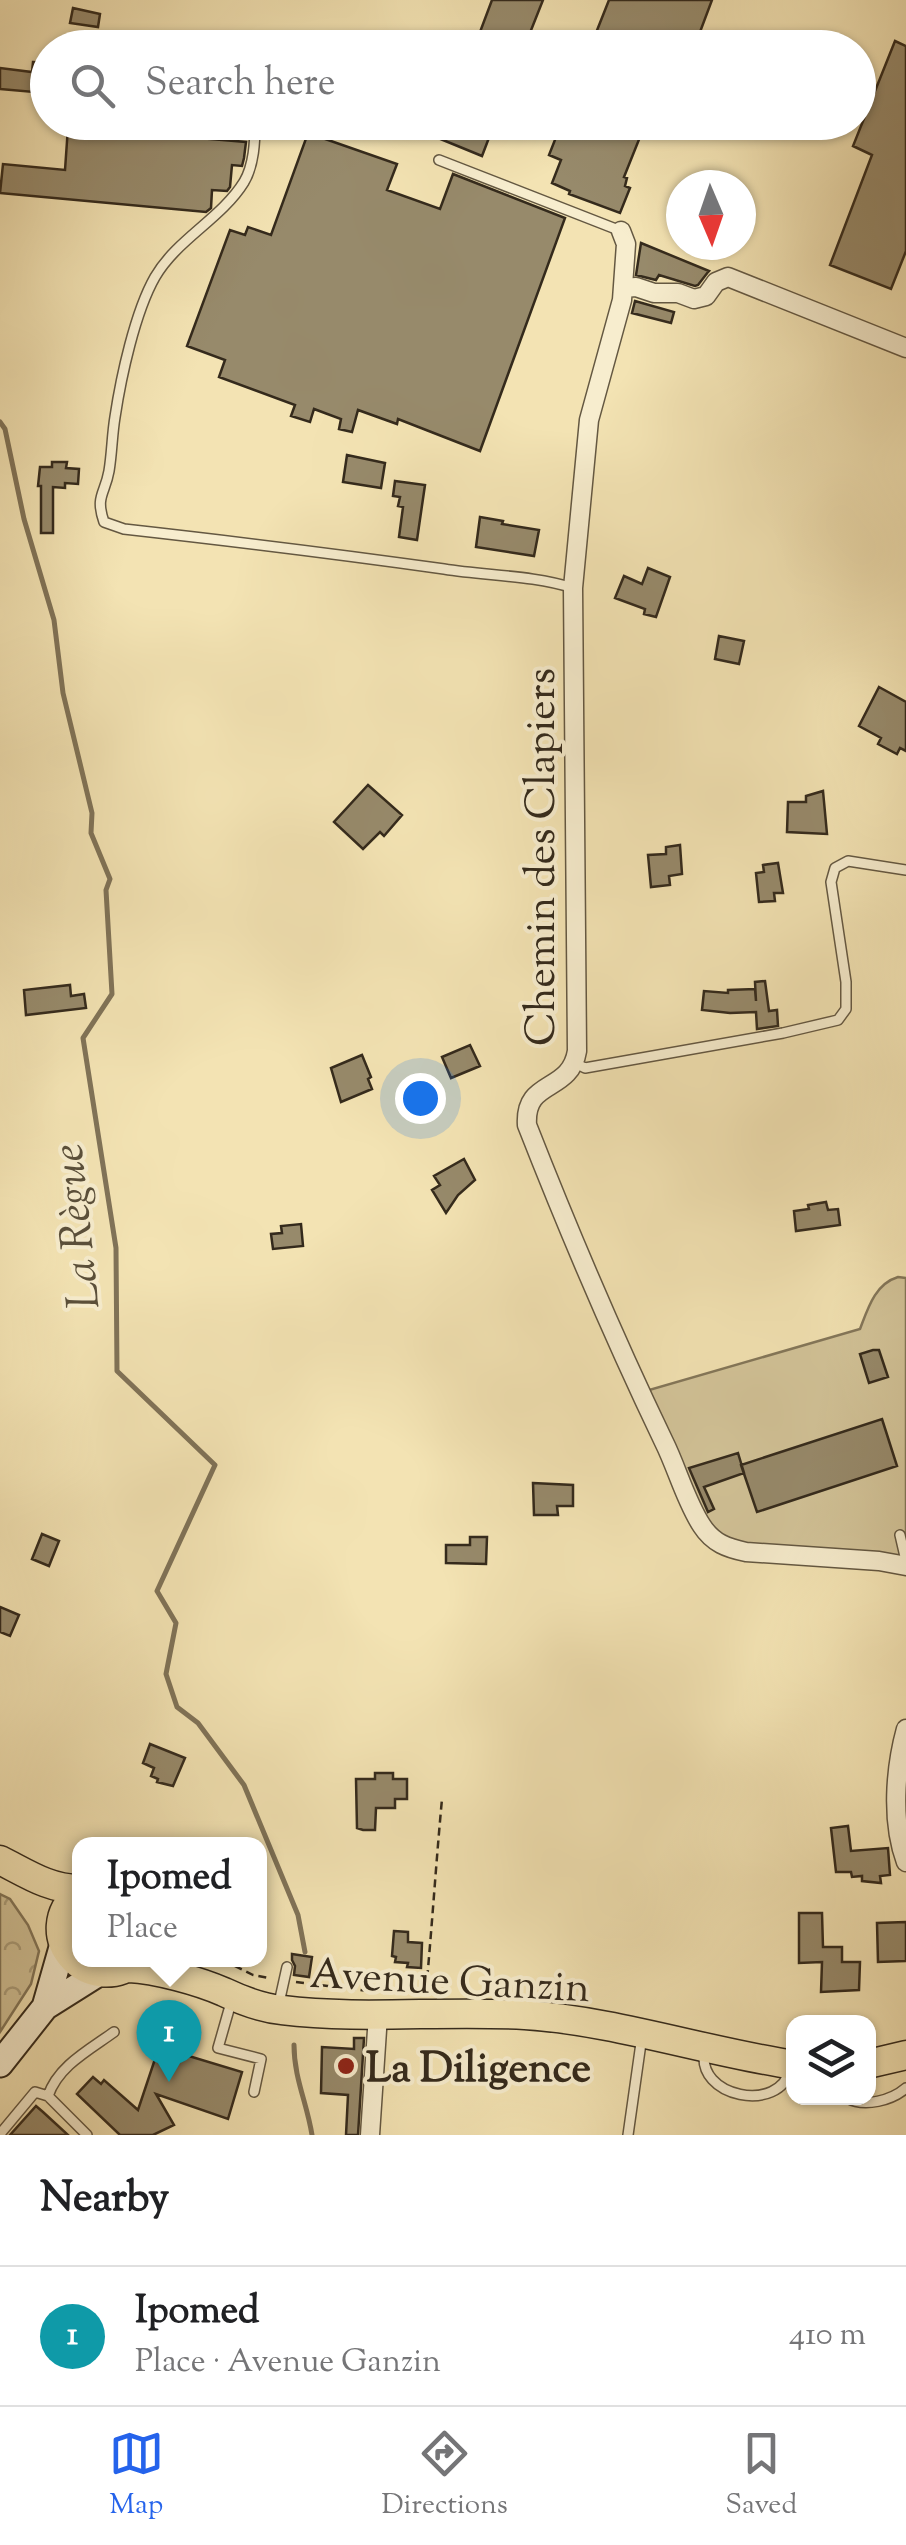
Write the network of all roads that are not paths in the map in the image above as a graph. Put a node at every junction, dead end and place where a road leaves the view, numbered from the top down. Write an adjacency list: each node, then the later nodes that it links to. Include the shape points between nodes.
1 (253, 140): 6 (lane, via 246,180 177,248 144,302 115,417 99,507 104,522)
2 (439, 160): 3 (lane)
3 (621, 232): 4 (street, Chemin des Clapiers)
4 (624, 288): 5 (street, via 694,298 728,277); 6 (street, Chemin des Clapiers, via 589,420)
5 (906, 348)
6 (573, 588): 8 (street, Chemin des Clapiers)
7 (906, 870): 8 (lane, via 848,861 835,868 831,882 846,982 846,1009 838,1020 585,1068)
8 (576, 1063): 10 (street, Chemin des Clapiers, via 531,1099 527,1125 701,1524 729,1549)
9 (900, 1535): 10 (lane)
10 (906, 1564)
11 (906, 1728): 13 (street, via 898,1794)
12 (0, 1860): 15 (main road)
13 (906, 1862)
14 (0, 1880): 17 (main road, via 40,1900)
15 (72, 1890)
16 (72, 1900): 17 (main road)
17 (62, 1934): 18 (main road); 26 (main road)
18 (72, 1953)
19 (86, 1967): 24 (main road)
20 (127, 1967): 24 (main road)
21 (140, 1967): 25 (main road, Avenue Ganzin)
22 (188, 1967): 25 (main road, Avenue Ganzin)
23 (287, 1967): 27 (lane)
24 (99, 1973): 26 (main road)
25 (227, 1994): 27 (main road, Avenue Ganzin); 38 (lane, via 218,2048 261,2059)
26 (45, 2008): 34 (main road)
27 (278, 2010): 28 (main road, Avenue Ganzin)
28 (378, 2014): 30 (main road, Avenue Ganzin, via 526,2015); 43 (street)
29 (114, 2032): 39 (lane, via 72,2061)
30 (643, 2033): 31 (main road, Avenue Ganzin); 44 (lane)
31 (705, 2048): 35 (main road, Avenue Ganzin); 36 (lane, via 705,2071 733,2094 766,2095)
32 (906, 2055): 33 (main road)
33 (876, 2062)
34 (0, 2064)
35 (786, 2064)
36 (786, 2082)
37 (905, 2090): 40 (lane)
38 (254, 2092)
39 (48, 2096): 41 (lane, via 35,2092); 42 (lane)
40 (876, 2101)
41 (0, 2134)
42 (87, 2135)
43 (370, 2135)
44 (628, 2135)

